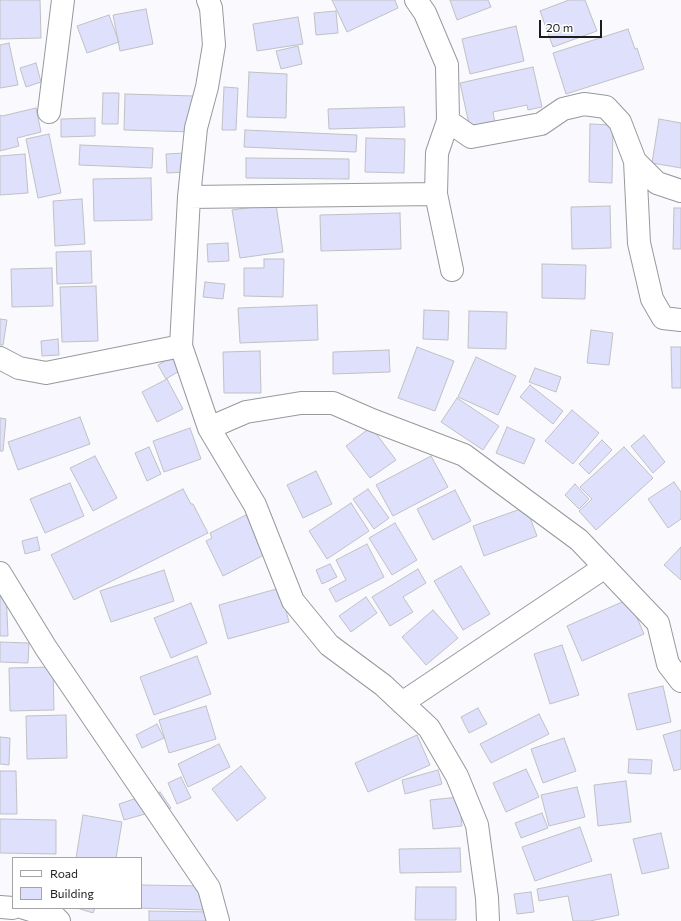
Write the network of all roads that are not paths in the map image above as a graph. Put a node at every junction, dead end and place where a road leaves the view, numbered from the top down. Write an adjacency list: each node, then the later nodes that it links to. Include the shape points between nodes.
1 (63, 0): 4 (street)
2 (208, 0): 9 (street, via 214,45 207,87 196,128)
3 (416, 0): 5 (street, via 425,13 447,64)
4 (49, 112)
5 (448, 121): 6 (street, via 471,137 541,124 563,109 584,104 606,107 620,122); 8 (street, via 438,153)
6 (635, 162): 7 (street, via 657,183); 11 (street, via 639,243 652,299 663,318)
7 (681, 191)
8 (436, 194): 9 (street); 10 (street)
9 (189, 197): 12 (street)
10 (452, 270)
11 (681, 320)
12 (181, 346): 13 (street, via 46,373 19,368); 14 (street)
13 (0, 358)
14 (209, 428): 15 (street, via 246,412 301,403 333,403 464,455 579,540); 18 (street, via 255,505 293,601 328,645 383,685)
15 (605, 567): 17 (street, via 658,623 668,664); 18 (street)
16 (0, 573): 23 (street, via 46,648 209,888)
17 (681, 681)
18 (402, 703): 24 (street, via 429,728 457,776 477,825)
19 (0, 907): 20 (street)
20 (12, 908)
21 (27, 909): 22 (street, via 55,917)
22 (59, 921)
23 (218, 921)
24 (488, 921)

